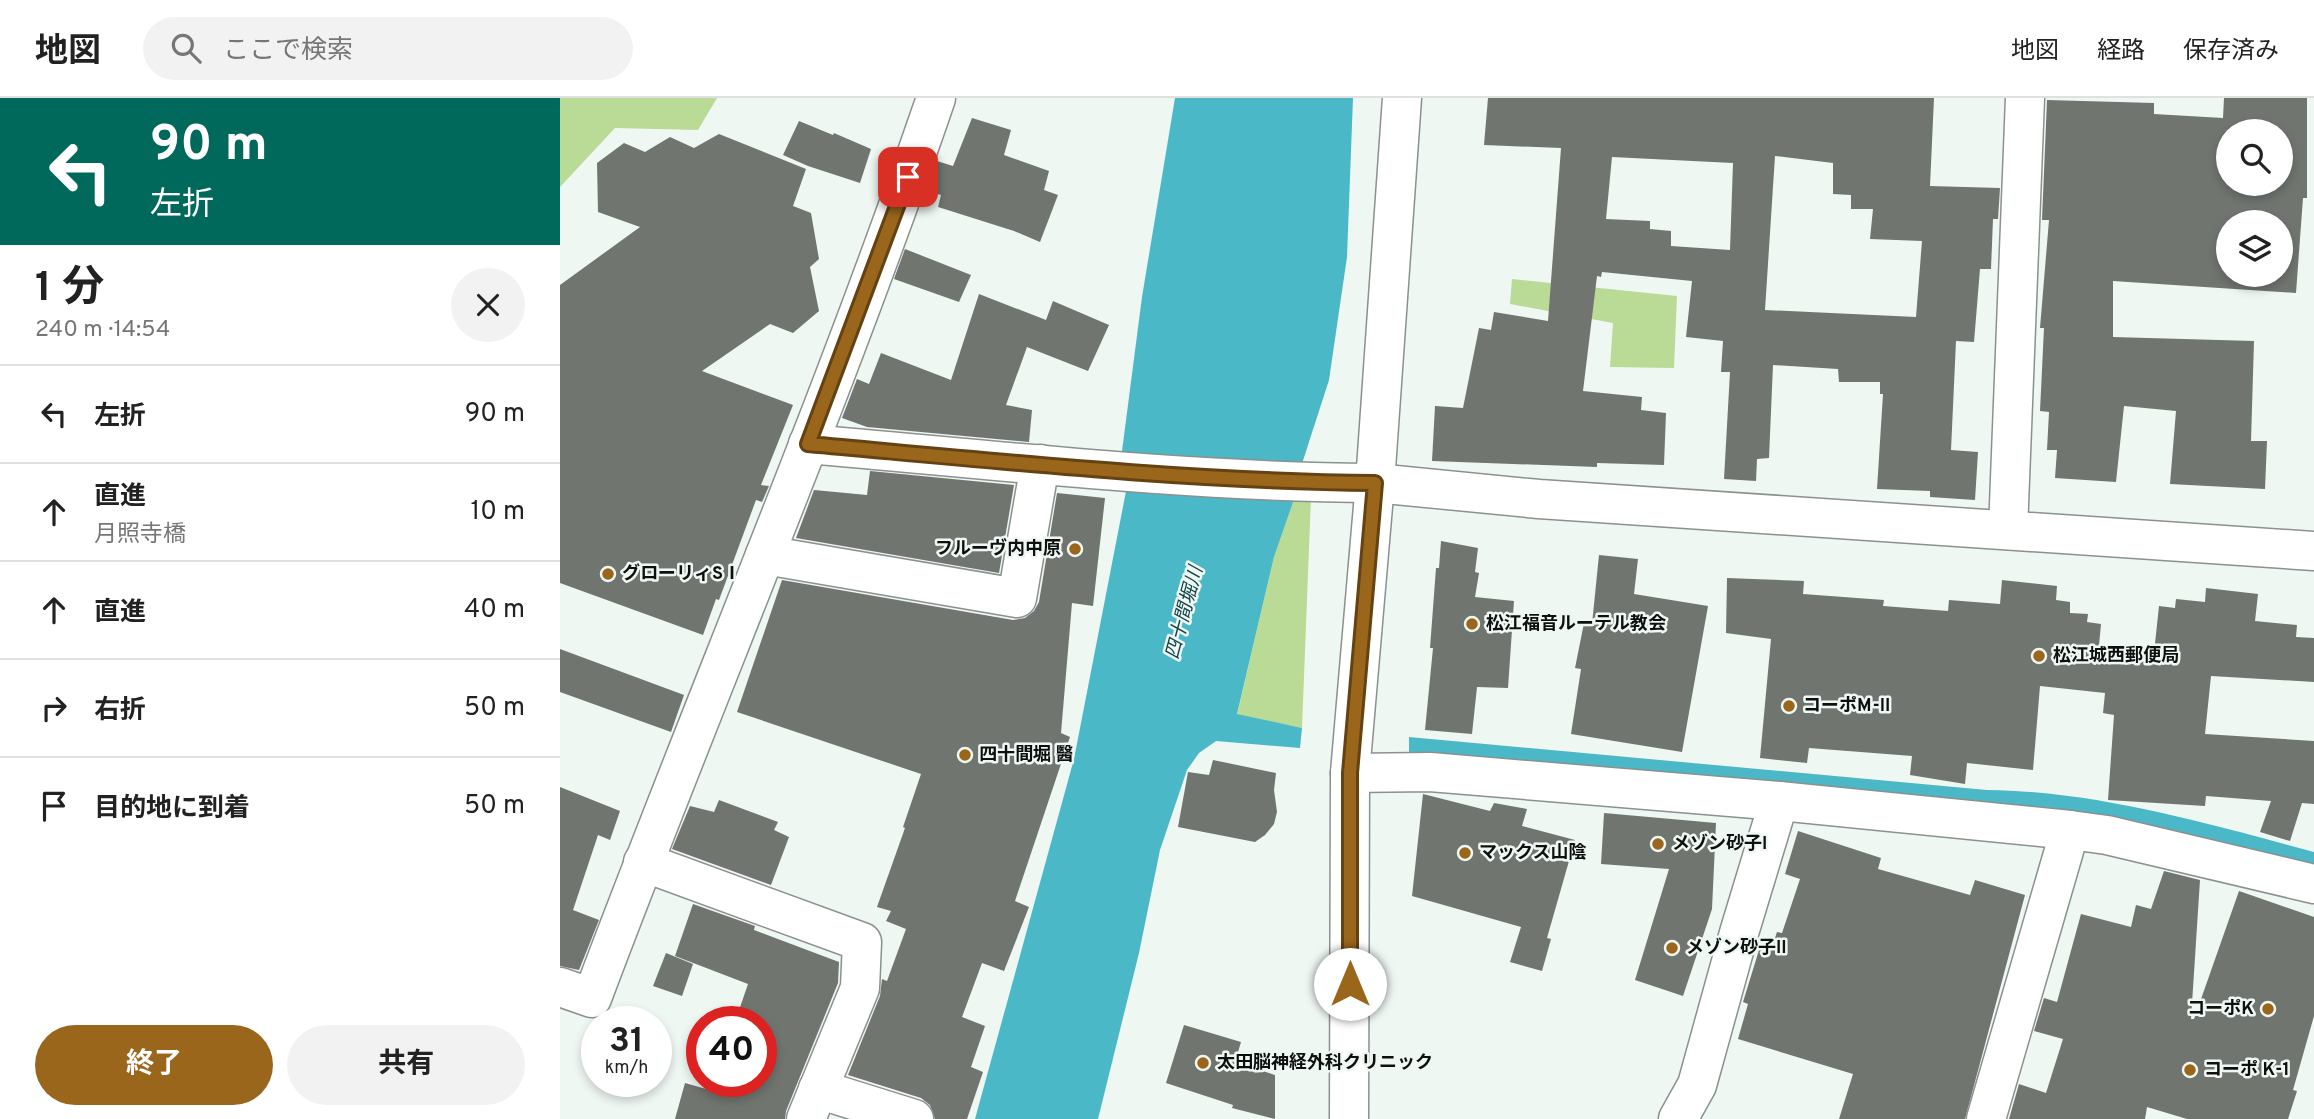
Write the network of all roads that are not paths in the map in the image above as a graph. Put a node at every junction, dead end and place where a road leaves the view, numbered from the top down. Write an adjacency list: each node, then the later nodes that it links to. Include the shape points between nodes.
1 (936, 98): 4 (street)
2 (1402, 98): 6 (street)
3 (2025, 98): 7 (street)
4 (808, 444): 5 (street); 9 (street)
5 (1040, 464): 6 (street); 9 (street, via 1017,598)
6 (1375, 483): 7 (street, via 1539,499); 10 (street)
7 (2008, 530): 8 (street)
8 (2314, 551)
9 (765, 555): 13 (street)
10 (1350, 773): 11 (street, via 1430,772); 18 (street)
11 (1779, 801): 12 (street); 19 (street, via 1697,1085)
12 (2070, 830): 14 (street); 20 (street)
13 (643, 862): 15 (street, via 592,998); 16 (street, via 862,942 860,988)
14 (2314, 884)
15 (560, 987)
16 (812, 1104): 17 (street)
17 (914, 1119)
18 (1349, 1119)
19 (1678, 1119)
20 (1986, 1119)

